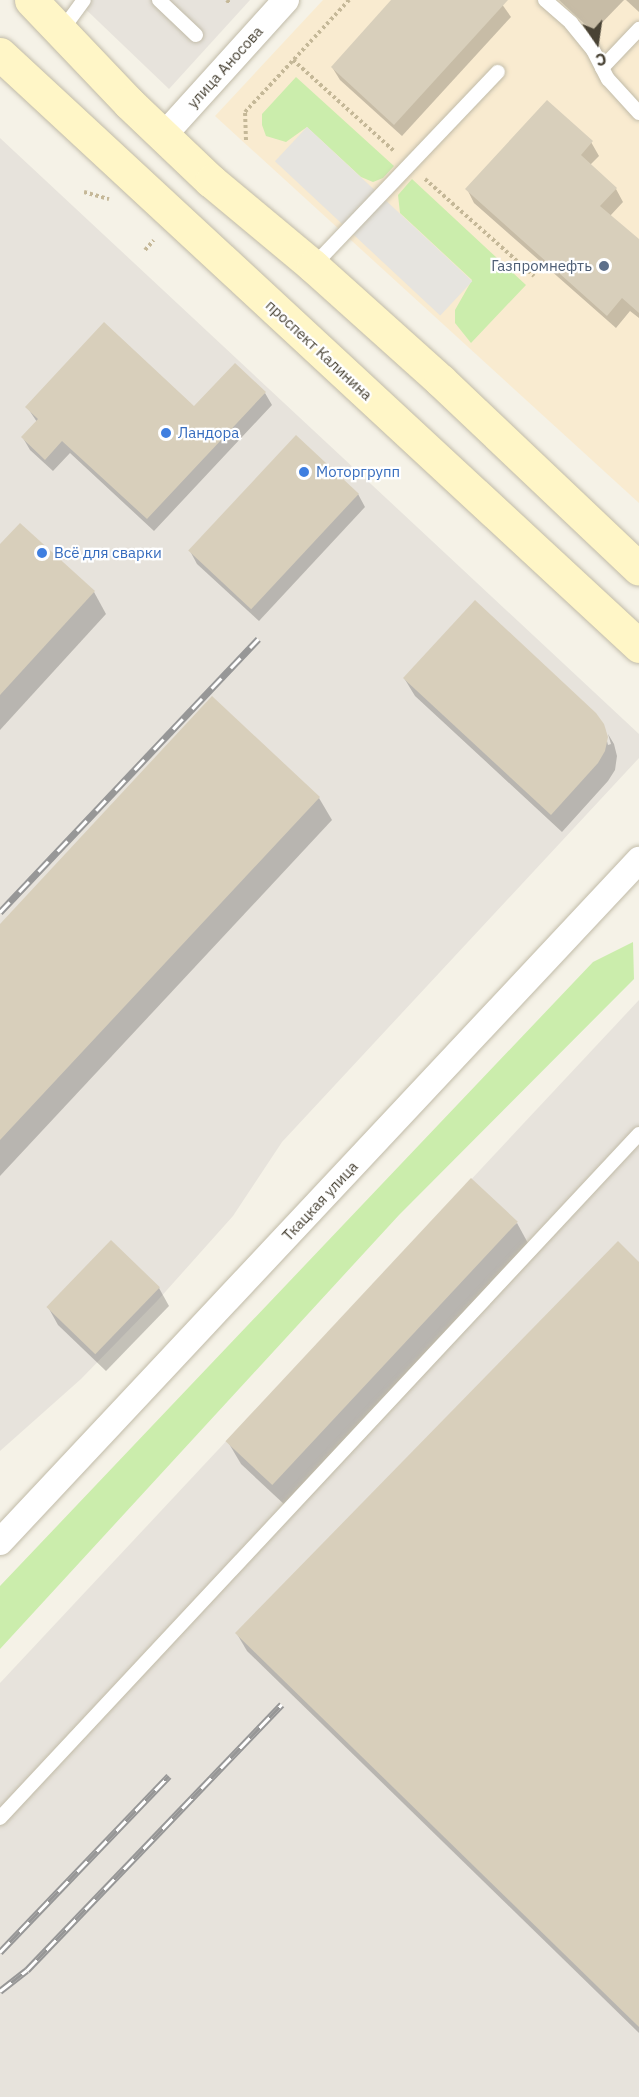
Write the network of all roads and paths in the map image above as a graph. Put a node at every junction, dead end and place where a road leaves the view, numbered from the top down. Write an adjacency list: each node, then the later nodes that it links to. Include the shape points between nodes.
1 (31, 0): 8 (main road)
2 (84, 0): 8 (lane)
3 (159, 0): 9 (lane)
4 (286, 0): 14 (street, улица Аносова)
5 (349, 0): 15 (path, via 245,112)
6 (545, 0): 11 (lane, via 571,23 593,50)
7 (639, 29): 11 (lane)
8 (62, 30): 14 (main road)
9 (196, 35)
10 (0, 54): 16 (main road, проспект Калинина)
11 (602, 69): 13 (lane)
12 (498, 72): 17 (lane)
13 (639, 113)
14 (164, 135): 16 (main road); 17 (main road, via 211,181)
15 (246, 140)
16 (128, 171): 19 (main road, проспект Калинина)
17 (313, 266): 18 (main road)
18 (639, 569)
19 (639, 646)
20 (639, 860): 22 (street, Ткацкая улица)
21 (639, 1134): 23 (lane)
22 (0, 1542)
23 (0, 1818)

